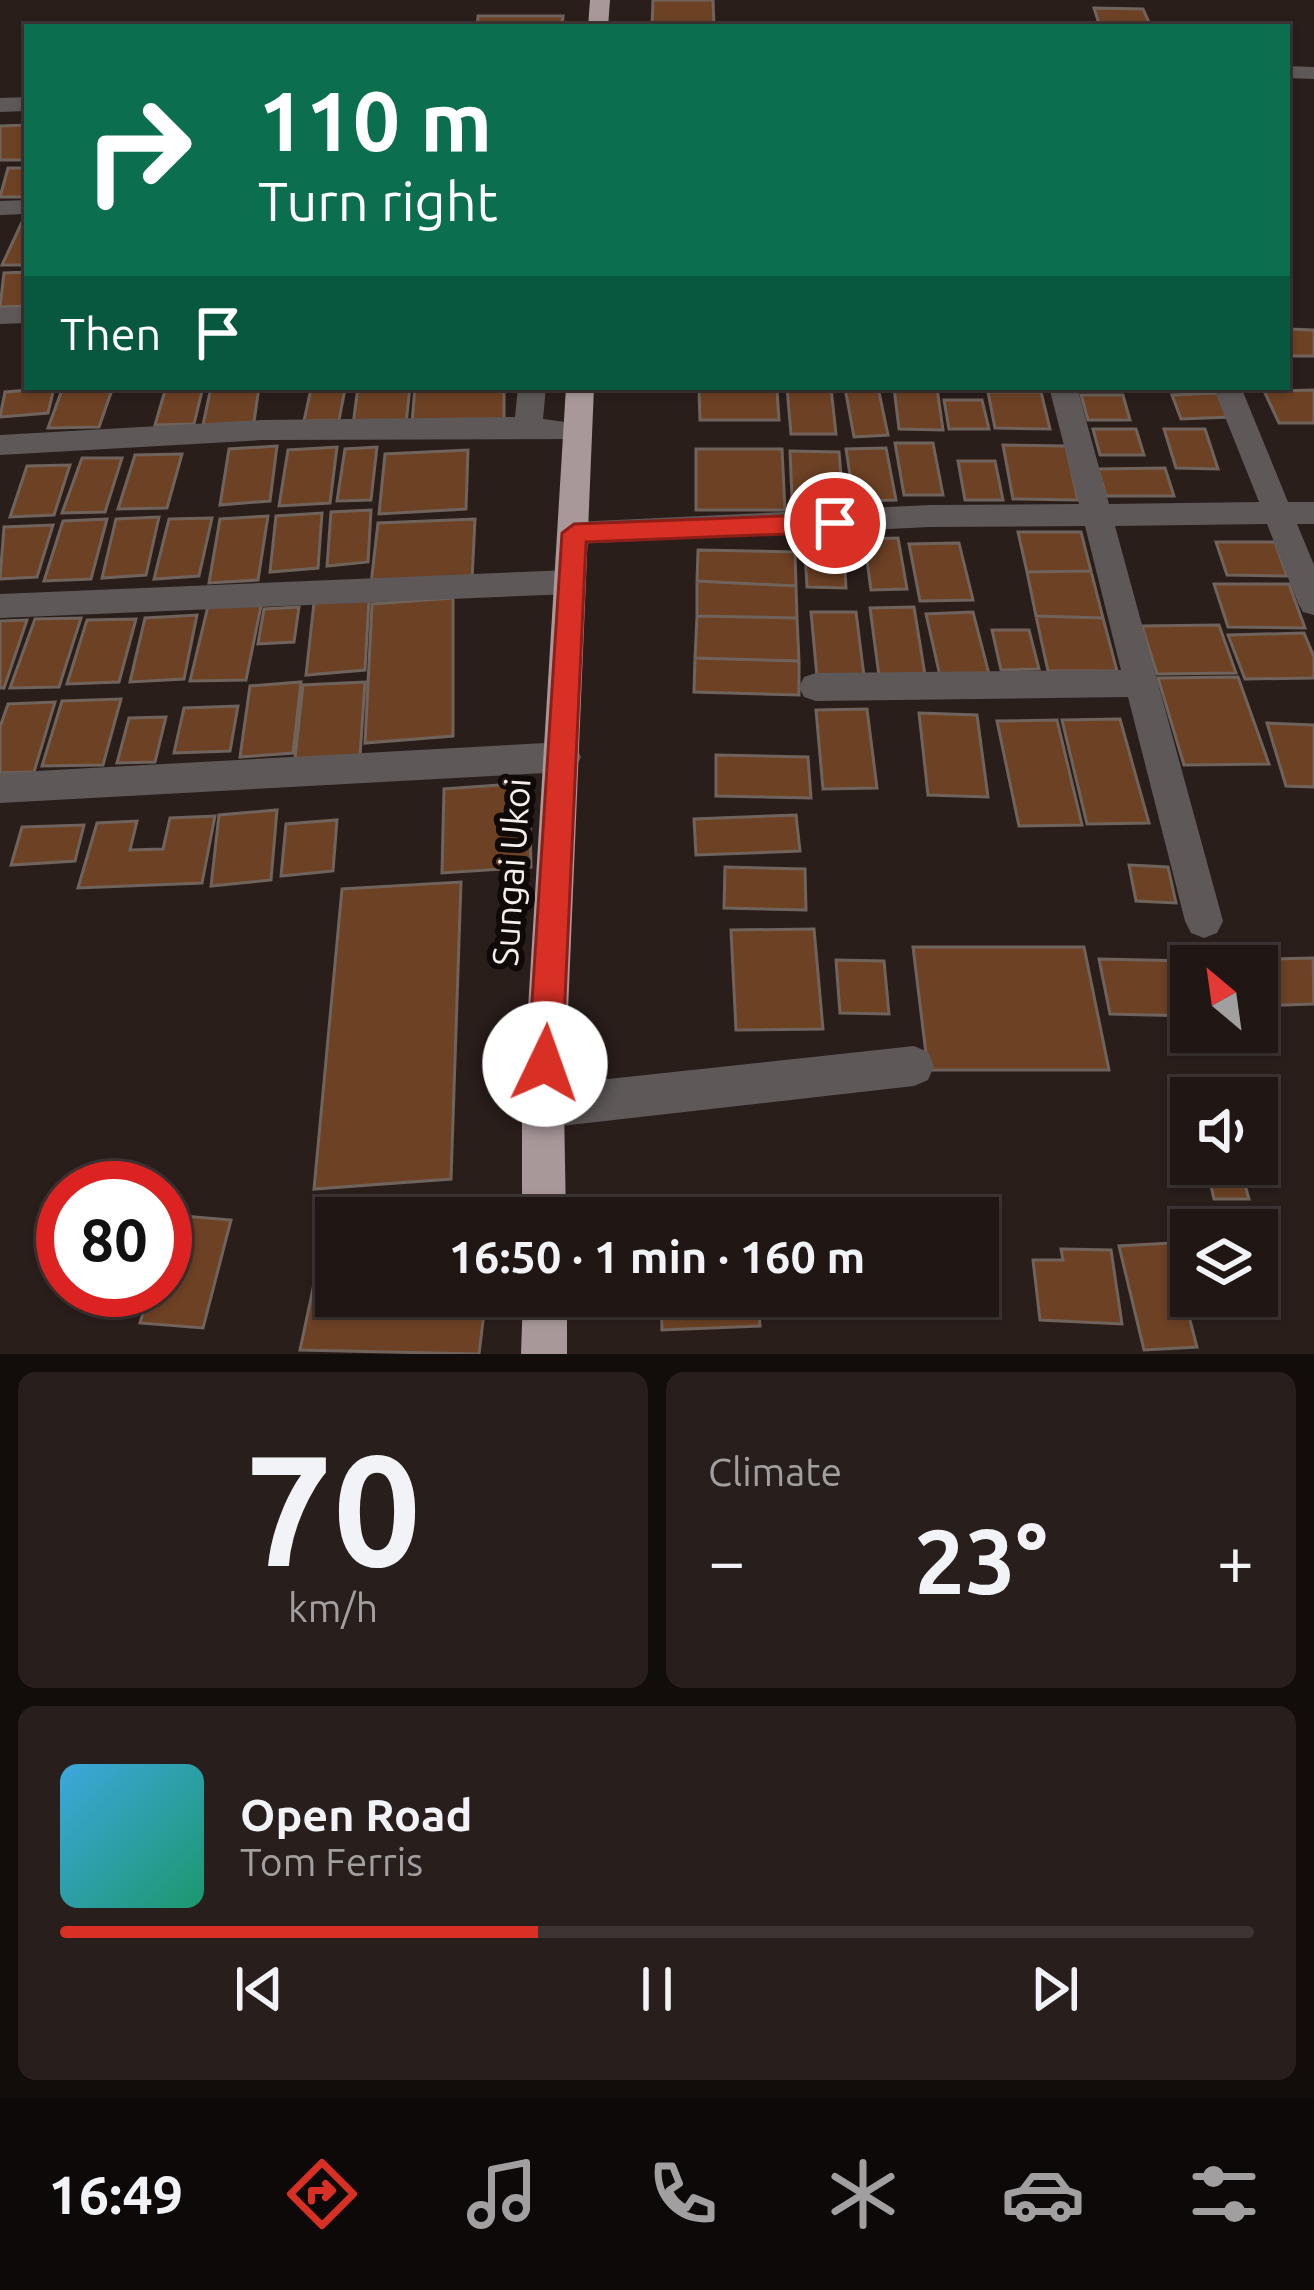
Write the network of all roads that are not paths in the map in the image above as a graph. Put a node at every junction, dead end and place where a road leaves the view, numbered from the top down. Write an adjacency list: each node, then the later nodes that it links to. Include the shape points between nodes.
1 (532, 390): 5 (street)
2 (580, 390): 6 (highway, Sungai Ukoi)
3 (1064, 390): 8 (street)
4 (1228, 390): 10 (street)
5 (528, 427): 6 (street); 7 (street, via 263,430)
6 (578, 432): 11 (highway, Sungai Ukoi)
7 (0, 445)
8 (1097, 513): 10 (street); 11 (street); 15 (street)
9 (1314, 513): 10 (street)
10 (1276, 514): 13 (street)
11 (574, 533): 12 (highway, Sungai Ukoi)
12 (570, 582): 14 (street); 17 (highway, Sungai Ukoi)
13 (1314, 602)
14 (0, 606)
15 (1142, 683): 16 (street); 19 (street)
16 (816, 687)
17 (564, 757): 18 (street); 21 (highway, Sungai Ukoi)
18 (0, 788)
19 (1204, 921)
20 (914, 1066): 21 (street)
21 (543, 1107): 22 (highway, Sungai Ukoi)
22 (544, 1197)
23 (545, 1317): 24 (highway)
24 (544, 1354)

